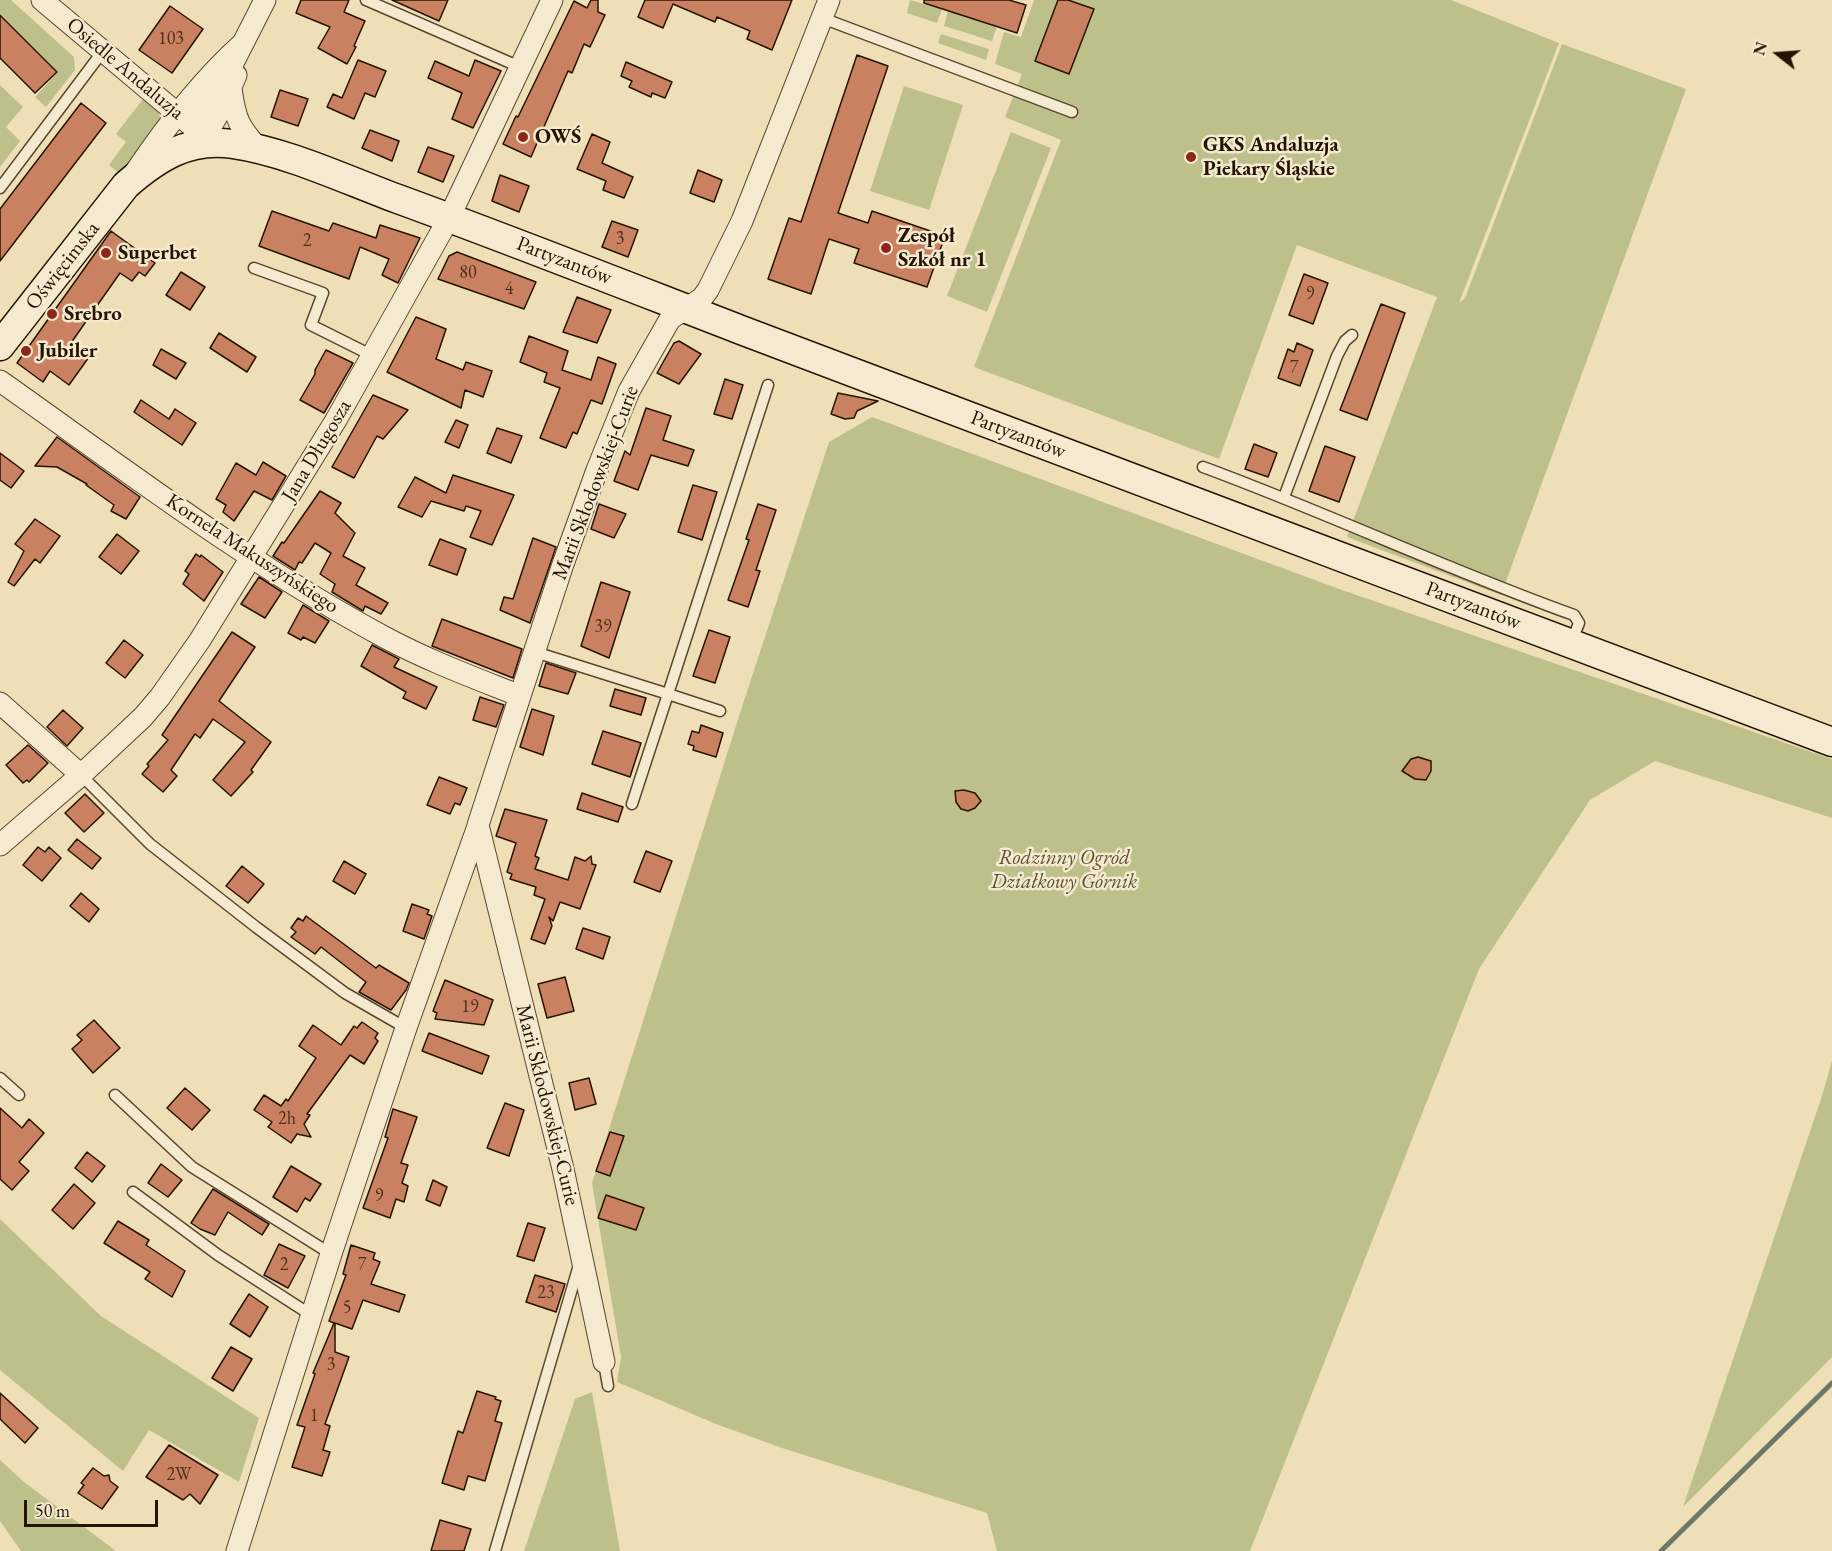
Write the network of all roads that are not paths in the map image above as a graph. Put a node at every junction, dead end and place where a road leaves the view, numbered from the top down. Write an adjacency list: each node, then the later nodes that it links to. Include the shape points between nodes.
1 (42, 0): 7 (street, Osiedle Andaluzja)
2 (265, 0): 6 (street)
3 (366, 0): 8 (lane)
4 (552, 0): 8 (street, Jana Długosza)
5 (825, 9): 10 (lane); 17 (street, Marii Skłodowskiej-Curie, via 742,221 708,291)
6 (246, 38): 9 (street); 11 (street)
7 (103, 51): 11 (street, Osiedle Andaluzja); 14 (lane)
8 (520, 67): 15 (street, Jana Długosza)
9 (231, 88): 11 (street); 12 (street, via 236,118)
10 (1072, 112)
11 (190, 128): 12 (street, Partyzantów); 13 (street, Oświęcimska); 13 (street, Oświęcimska, via 183,148 160,158)
12 (260, 150): 15 (street, Partyzantów)
13 (126, 185): 19 (street, Oświęcimska)
14 (0, 188)
15 (449, 218): 17 (street, Partyzantów); 20 (street, Jana Długosza)
16 (254, 268): 20 (lane, via 324,293 311,324)
17 (685, 308): 26 (street, Partyzantów); 27 (street, Marii Skłodowskiej-Curie, via 670,319 629,391 593,481)
18 (1352, 334): 24 (lane, via 1337,356)
19 (0, 346)
20 (373, 356): 25 (street, Jana Długosza)
21 (0, 381): 25 (street, Kornela Makuszyńskiego)
22 (768, 385): 28 (lane)
23 (1203, 467): 24 (lane)
24 (1284, 497): 26 (lane, via 1574,615 1579,623)
25 (251, 557): 29 (street, Kornela Makuszyńskiego, via 315,599 388,639); 33 (street, Jana Długosza, via 160,697)
26 (1570, 643): 32 (street, Partyzantów)
27 (535, 652): 28 (lane); 29 (street, Marii Skłodowskiej-Curie)
28 (668, 694): 31 (lane); 34 (lane)
29 (520, 696): 35 (street, Marii Skłodowskiej-Curie)
30 (0, 703): 33 (street)
31 (720, 711)
32 (1832, 742)
33 (81, 775): 36 (street, Jana Długosza); 37 (lane, via 150,844 256,927 345,993)
34 (632, 804)
35 (478, 825): 37 (street, Marii Skłodowskiej-Curie); 42 (street, Marii Skłodowskiej-Curie)
36 (0, 845)
37 (406, 1028): 43 (street, Marii Skłodowskiej-Curie)
38 (0, 1078): 39 (lane)
39 (19, 1095)
40 (115, 1095): 43 (lane, via 192,1167)
41 (133, 1192): 44 (lane)
42 (582, 1253): 45 (street, Marii Skłodowskiej-Curie); 48 (lane)
43 (331, 1254): 44 (street, Marii Skłodowskiej-Curie)
44 (311, 1315): 47 (street, Marii Skłodowskiej-Curie)
45 (604, 1362): 46 (lane, Marii Skłodowskiej-Curie)
46 (608, 1386)
47 (237, 1551)
48 (495, 1551)

